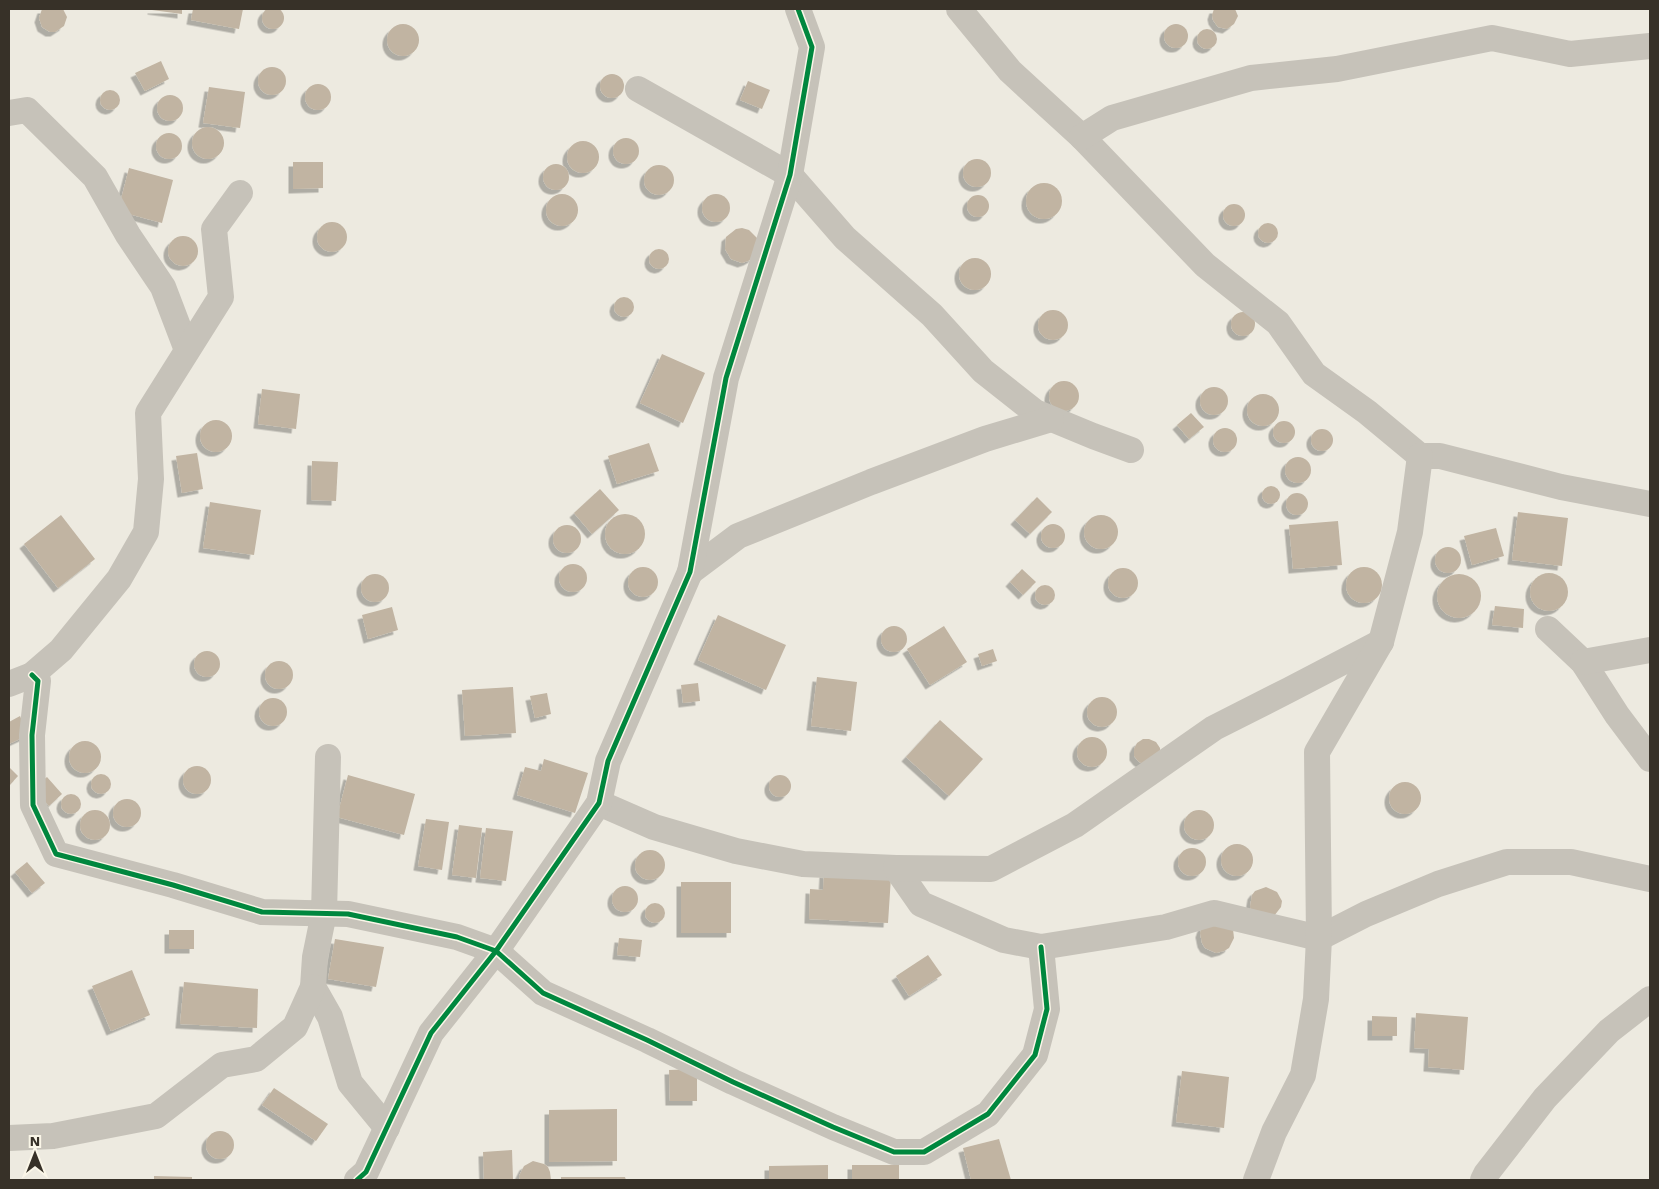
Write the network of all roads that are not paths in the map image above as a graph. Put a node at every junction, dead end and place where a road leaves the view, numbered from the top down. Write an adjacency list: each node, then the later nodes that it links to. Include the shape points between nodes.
1 (798, 9): 7 (street, via 812,47)
2 (959, 9): 6 (street, via 1010,70)
3 (1650, 46): 6 (street, via 1570,54 1492,38 1337,69 1251,78 1112,118)
4 (638, 89): 7 (street)
5 (9, 113): 9 (street, via 27,110 95,178 163,287)
6 (1082, 137): 12 (street, via 1204,265 1278,322 1314,374)
7 (790, 175): 10 (street, via 845,238 932,315 983,371 1035,412); 14 (street, via 726,378)
8 (240, 193): 9 (street, via 214,229 221,296)
9 (187, 350): 19 (street, via 148,413 151,479 146,532 119,579 61,650)
10 (1051, 419): 11 (street); 14 (street, via 985,439 738,536)
11 (1131, 450)
12 (1420, 456): 13 (street, via 1440,456 1561,487); 16 (street, via 1410,532)
13 (1650, 504)
14 (690, 572): 22 (street, via 608,762)
15 (1548, 629): 18 (street)
16 (1381, 642): 23 (street, via 1214,728 1075,825 991,869); 26 (street, via 1318,752)
17 (1650, 650): 18 (street)
18 (1583, 662): 21 (street)
19 (20, 679): 25 (street, via 38,681 32,735 33,805 56,854 262,912)
20 (328, 757): 25 (street)
21 (1650, 759)
22 (599, 803): 23 (street, via 654,826 736,851 803,864); 28 (street)
23 (896, 868): 27 (street, via 921,904 1004,940)
24 (1650, 880): 26 (street, via 1571,862 1507,862 1438,884)
25 (324, 913): 28 (street, via 348,914 458,937); 29 (street)
26 (1319, 938): 27 (street, via 1214,912 1166,927); 34 (street, via 1316,999 1303,1075 1274,1132)
27 (1041, 947): 28 (street, via 1047,1009 1035,1055 988,1114 924,1152 894,1152 833,1127 543,993)
28 (496, 951): 31 (street, via 431,1033)
29 (313, 987): 31 (street, via 330,1017 350,1083); 32 (street, via 295,1027 256,1059 222,1065 156,1116 53,1136)
30 (1650, 999): 35 (street, via 1609,1031 1545,1098)
31 (387, 1128): 33 (street, via 366,1172)
32 (9, 1138)
33 (358, 1180)
34 (1256, 1180)
35 (1483, 1180)

